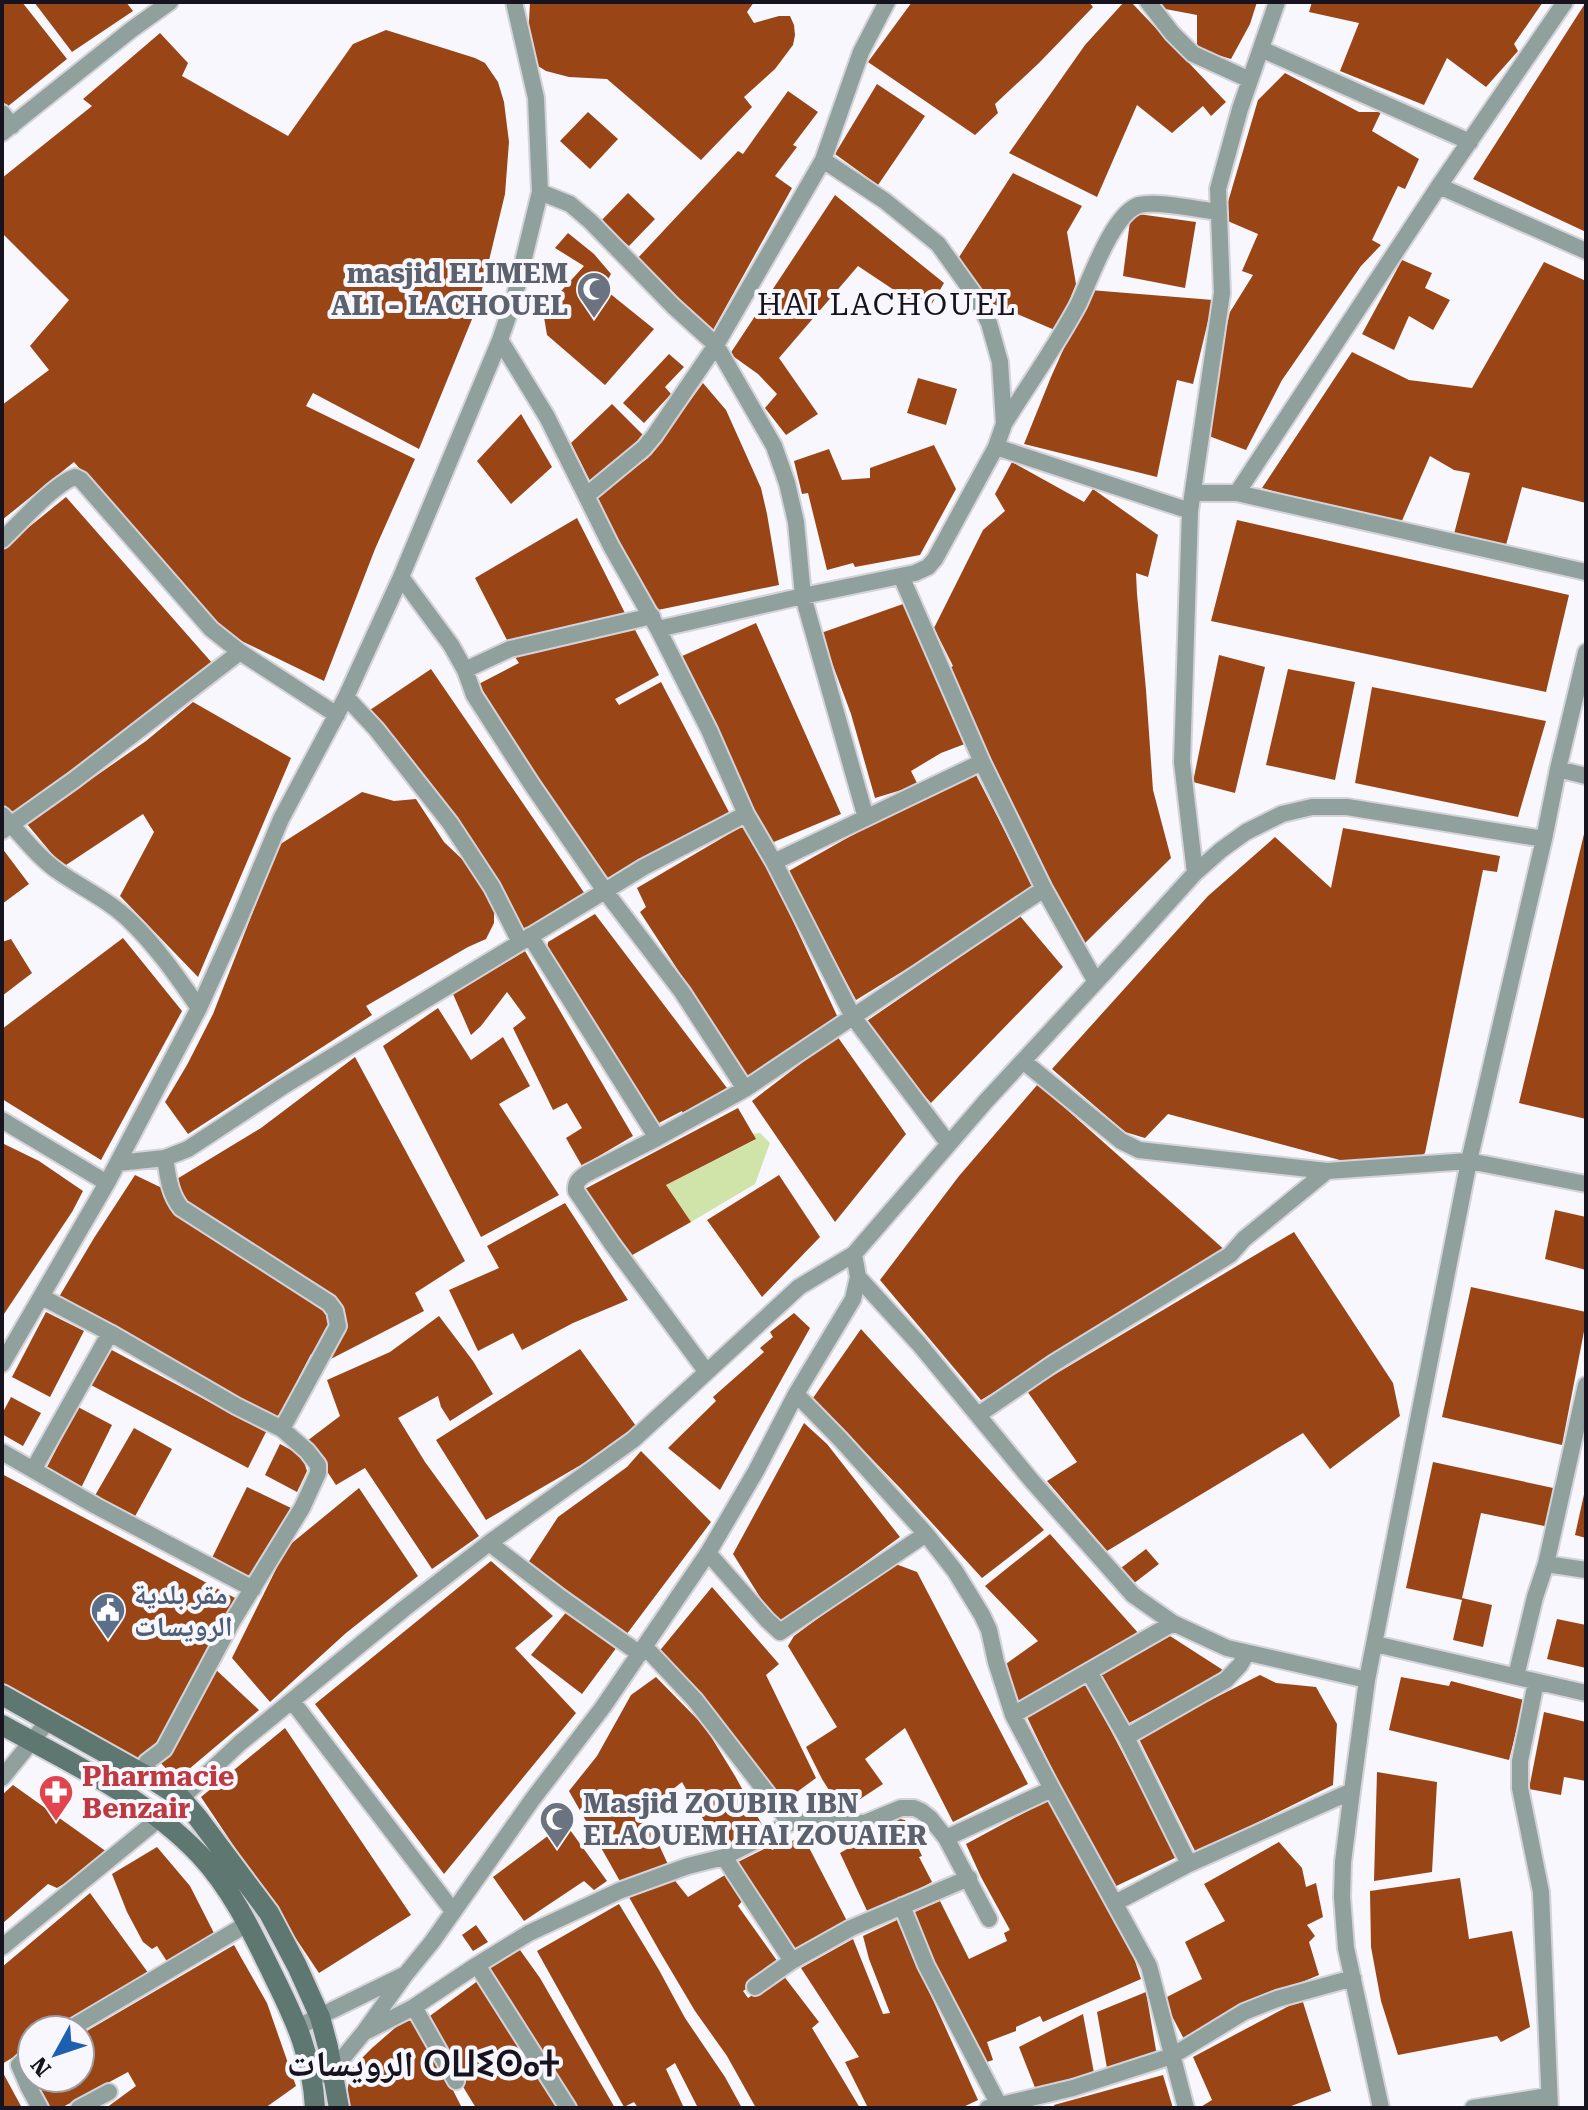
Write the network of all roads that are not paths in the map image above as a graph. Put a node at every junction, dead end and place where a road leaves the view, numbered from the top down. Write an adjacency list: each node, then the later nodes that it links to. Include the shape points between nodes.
1 (514, 2): 13 (street, via 536,98)
2 (887, 2): 11 (street, via 861,52)
3 (1148, 2): 8 (street, via 1193,54)
4 (1277, 2): 7 (street)
5 (1565, 2): 10 (street)
6 (167, 3): 9 (street)
7 (1261, 49): 8 (street); 10 (street)
8 (1250, 80): 14 (street, via 1218,189)
9 (5, 124)
10 (1470, 142): 12 (street)
11 (823, 160): 17 (street); 18 (street, via 938,244 976,297 1000,362)
12 (1439, 186): 15 (street); 21 (street)
13 (540, 192): 16 (street); 17 (street, via 570,204 590,221)
14 (1219, 212): 18 (street, via 1149,203 1133,208 1110,236 1079,302); 20 (street, via 1221,304)
15 (1586, 251)
16 (500, 340): 22 (street); 27 (street)
17 (716, 345): 22 (street, via 649,442); 28 (street, via 774,446 787,483)
18 (1004, 424): 19 (street)
19 (996, 447): 23 (street); 26 (street, via 935,559 928,567)
20 (1193, 493): 21 (street); 23 (street)
21 (1237, 493): 25 (street)
22 (587, 495): 29 (street)
23 (1190, 511): 43 (street, via 1182,762)
24 (2, 540): 30 (street, via 75,477 211,629)
25 (1586, 572)
26 (901, 576): 28 (street); 35 (street)
27 (401, 577): 32 (street); 33 (street)
28 (803, 596): 29 (street); 39 (street)
29 (655, 623): 32 (street, via 510,649); 38 (street)
30 (240, 652): 34 (street); 40 (street, via 74,780)
31 (1586, 652): 36 (street)
32 (465, 670): 45 (street, via 482,708)
33 (346, 697): 34 (street); 46 (street, via 450,823)
34 (337, 715): 48 (street, via 281,819)
35 (982, 762): 39 (street); 44 (street)
36 (1558, 769): 37 (street); 41 (street)
37 (1586, 776)
38 (746, 814): 42 (street); 45 (street)
39 (866, 818): 42 (street)
40 (5, 824): 48 (street, via 58,872 128,918)
41 (1544, 839): 43 (street, via 1347,807 1312,807 1282,814 1246,832); 56 (street)
42 (774, 862): 49 (street)
43 (1195, 873): 47 (street)
44 (1044, 889): 47 (street); 49 (street)
45 (605, 891): 46 (street); 51 (street, via 682,992)
46 (525, 939): 53 (street); 55 (street, via 188,1149)
47 (1096, 982): 50 (street)
48 (199, 1008): 57 (street)
49 (853, 1017): 51 (street); 54 (street)
50 (1023, 1061): 54 (street); 58 (street, via 1139,1150)
51 (745, 1089): 53 (street)
52 (2, 1120): 59 (street)
53 (657, 1138): 66 (street, via 586,1174 576,1191)
54 (948, 1143): 61 (street)
55 (165, 1158): 57 (street); 70 (street, via 170,1189 181,1208 335,1311 338,1326)
56 (1469, 1161): 58 (street); 60 (street); 80 (street)
57 (118, 1163): 59 (street)
58 (1327, 1171): 69 (street, via 1230,1255)
59 (107, 1183): 63 (street)
60 (1586, 1184)
61 (854, 1254): 62 (street); 66 (street, via 799,1287)
62 (858, 1277): 68 (street, via 853,1299); 69 (street)
63 (42, 1297): 64 (street); 65 (street)
64 (110, 1333): 70 (street); 72 (street)
65 (2, 1364)
66 (706, 1371): 74 (street, via 633,1440)
67 (1586, 1385): 76 (street)
68 (796, 1394): 73 (street); 75 (street)
69 (978, 1415): 79 (street, via 1133,1595)
70 (282, 1429): 78 (street, via 314,1459 318,1473)
71 (2, 1452): 72 (street)
72 (33, 1470): 78 (street)
73 (926, 1534): 75 (street, via 780,1632); 90 (street, via 982,1615)
74 (489, 1543): 81 (street); 89 (street)
75 (708, 1553): 81 (street)
76 (1546, 1564): 77 (street); 84 (street)
77 (1586, 1570)
78 (253, 1589): 96 (street, via 164,1749 147,1762)
79 (1173, 1623): 82 (street); 83 (street)
80 (1375, 1644): 84 (street); 85 (street)
81 (642, 1651): 101 (street, via 695,1700); 108 (street)
82 (1247, 1653): 85 (street); 93 (street, via 1226,1680)
83 (1089, 1672): 90 (street); 93 (street)
84 (1516, 1676): 86 (street)
85 (1367, 1680): 98 (street)
86 (1536, 1682): 87 (street); 128 (street, via 1520,1761 1520,1788 1541,1892)
87 (1586, 1693)
88 (2, 1695): 91 (main road)
89 (292, 1701): 99 (street); 108 (street)
90 (1013, 1715): 97 (street)
91 (49, 1720): 94 (street); 96 (main road)
92 (2, 1725): 94 (main road)
93 (1126, 1737): 104 (street)
94 (32, 1742): 95 (street); 100 (main road)
95 (2, 1778)
96 (150, 1778): 99 (main road)
97 (1052, 1789): 102 (street); 106 (street)
98 (1352, 1791): 104 (street); 115 (street, via 1342,1897)
99 (180, 1797): 100 (street); 119 (main road, via 269,1913)
100 (160, 1818): 110 (main road, via 202,1857); 111 (street)
101 (790, 1823): 102 (street, via 865,1823 914,1808); 103 (street)
102 (946, 1838): 105 (street)
103 (724, 1857): 112 (street); 113 (street, via 619,1891 529,1933)
104 (1189, 1864): 106 (street)
105 (969, 1878): 107 (street); 109 (street)
106 (1115, 1903): 122 (street, via 1149,1966)
107 (902, 1906): 112 (street); 129 (street)
108 (453, 1911): 114 (street)
109 (989, 1919)
110 (247, 1924): 118 (street); 120 (main road)
111 (2, 1947)
112 (792, 1961): 116 (street)
113 (477, 1965): 117 (street); 133 (street)
114 (405, 1975): 119 (street); 121 (street)
115 (1353, 1978): 122 (street, via 1244,2012); 135 (street)
116 (755, 1987)
117 (414, 2007): 121 (street); 124 (street)
118 (95, 2014)
119 (320, 2017): 120 (street); 123 (main road)
120 (298, 2027): 125 (main road)
121 (365, 2031): 123 (street)
122 (1172, 2056): 127 (street); 134 (street)
123 (333, 2070): 125 (street); 132 (main road)
124 (456, 2081)
125 (313, 2083): 131 (main road)
126 (109, 2092): 130 (street)
127 (1048, 2101): 129 (street)
128 (1549, 2102): 136 (street)
129 (994, 2106)
130 (79, 2108)
131 (315, 2108)
132 (339, 2108)
133 (568, 2108)
134 (1186, 2108)
135 (1381, 2108)
136 (1473, 2108)

